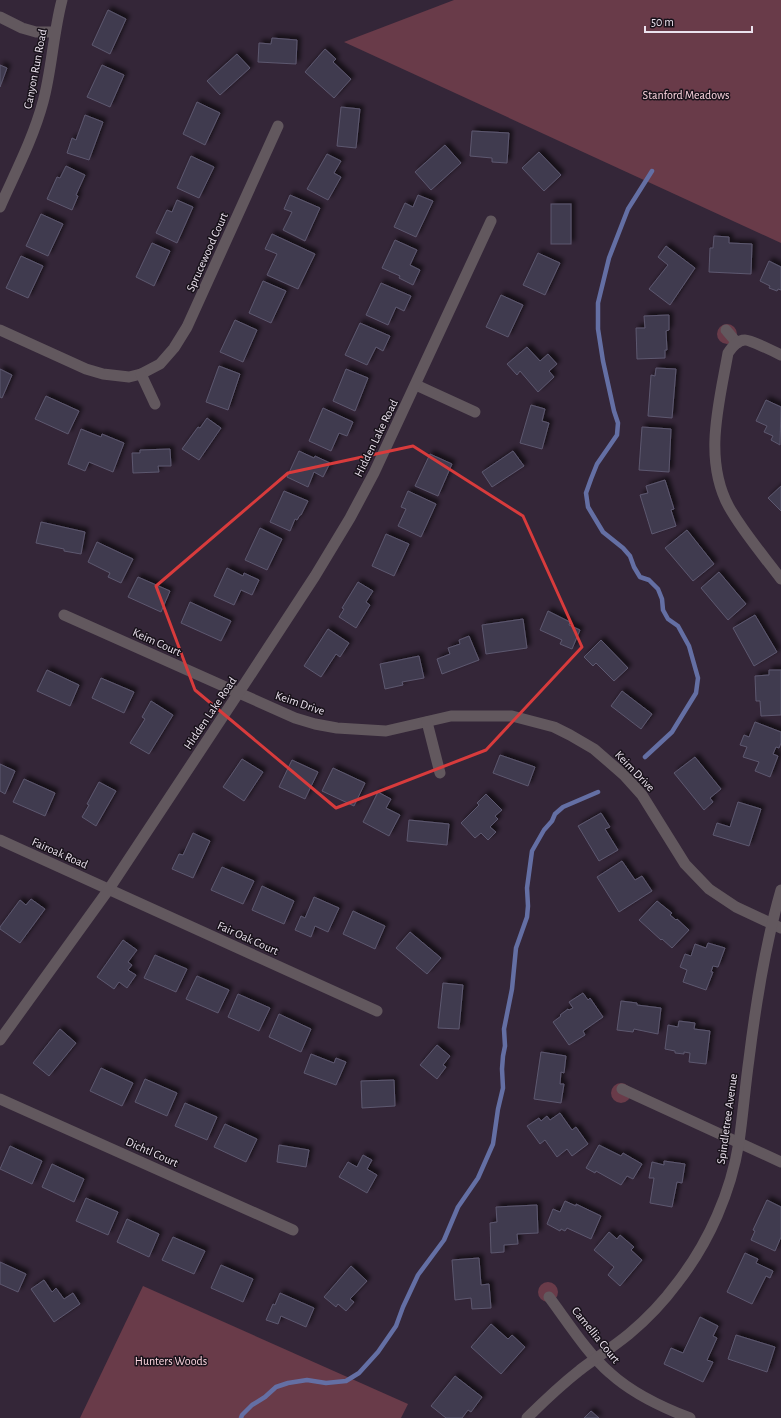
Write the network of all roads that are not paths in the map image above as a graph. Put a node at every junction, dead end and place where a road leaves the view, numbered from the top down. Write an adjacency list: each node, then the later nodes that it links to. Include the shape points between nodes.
1 (62, 0): 3 (street, Canyon Run Road)
2 (0, 17): 3 (street, via 36,32)
3 (55, 32): 5 (street, Canyon Run Road, via 51,64 38,118)
4 (278, 126): 11 (street, Sprucewood Court, via 187,327 168,357)
5 (0, 207)
6 (491, 220): 12 (street, Hidden Lake Road)
7 (0, 330): 11 (street, Sprucewood Court, via 86,369 113,376 129,377)
8 (726, 330): 9 (street)
9 (737, 342): 10 (street, via 745,340); 15 (street, via 728,353 714,439 716,468 721,487 736,520)
10 (781, 355)
11 (141, 374): 13 (street)
12 (416, 385): 14 (street); 17 (street, Hidden Lake Road, via 350,518)
13 (155, 404)
14 (475, 412)
15 (781, 579)
16 (64, 615): 17 (street, Keim Court)
17 (238, 694): 18 (street, Keim Drive, via 295,718 338,728 386,731); 21 (street, Hidden Lake Road)
18 (427, 722): 19 (street); 23 (street, Keim Drive, via 451,716 512,716 545,724 570,734 594,749 642,795 685,864 697,878 736,907)
19 (440, 773)
20 (0, 840): 21 (street, Fairoak Road)
21 (109, 889): 24 (street, Fair Oak Court); 25 (street, Hidden Lake Road)
22 (781, 890): 23 (street, Spindletree Avenue)
23 (776, 926): 28 (street, Spindletree Avenue, via 757,1000)
24 (377, 1011)
25 (0, 1040)
26 (622, 1089): 28 (street)
27 (0, 1099): 30 (street, Dichtl Court)
28 (739, 1143): 29 (street); 32 (street, Spindletree Avenue, via 725,1196 699,1252 657,1307 630,1333)
29 (781, 1162)
30 (293, 1230)
31 (549, 1297): 32 (street, Camellia Court)
32 (596, 1359): 33 (street, Spindletree Avenue, via 579,1370); 34 (street, Camellia Court, via 628,1388 657,1405)
33 (527, 1418)
34 (690, 1418)

